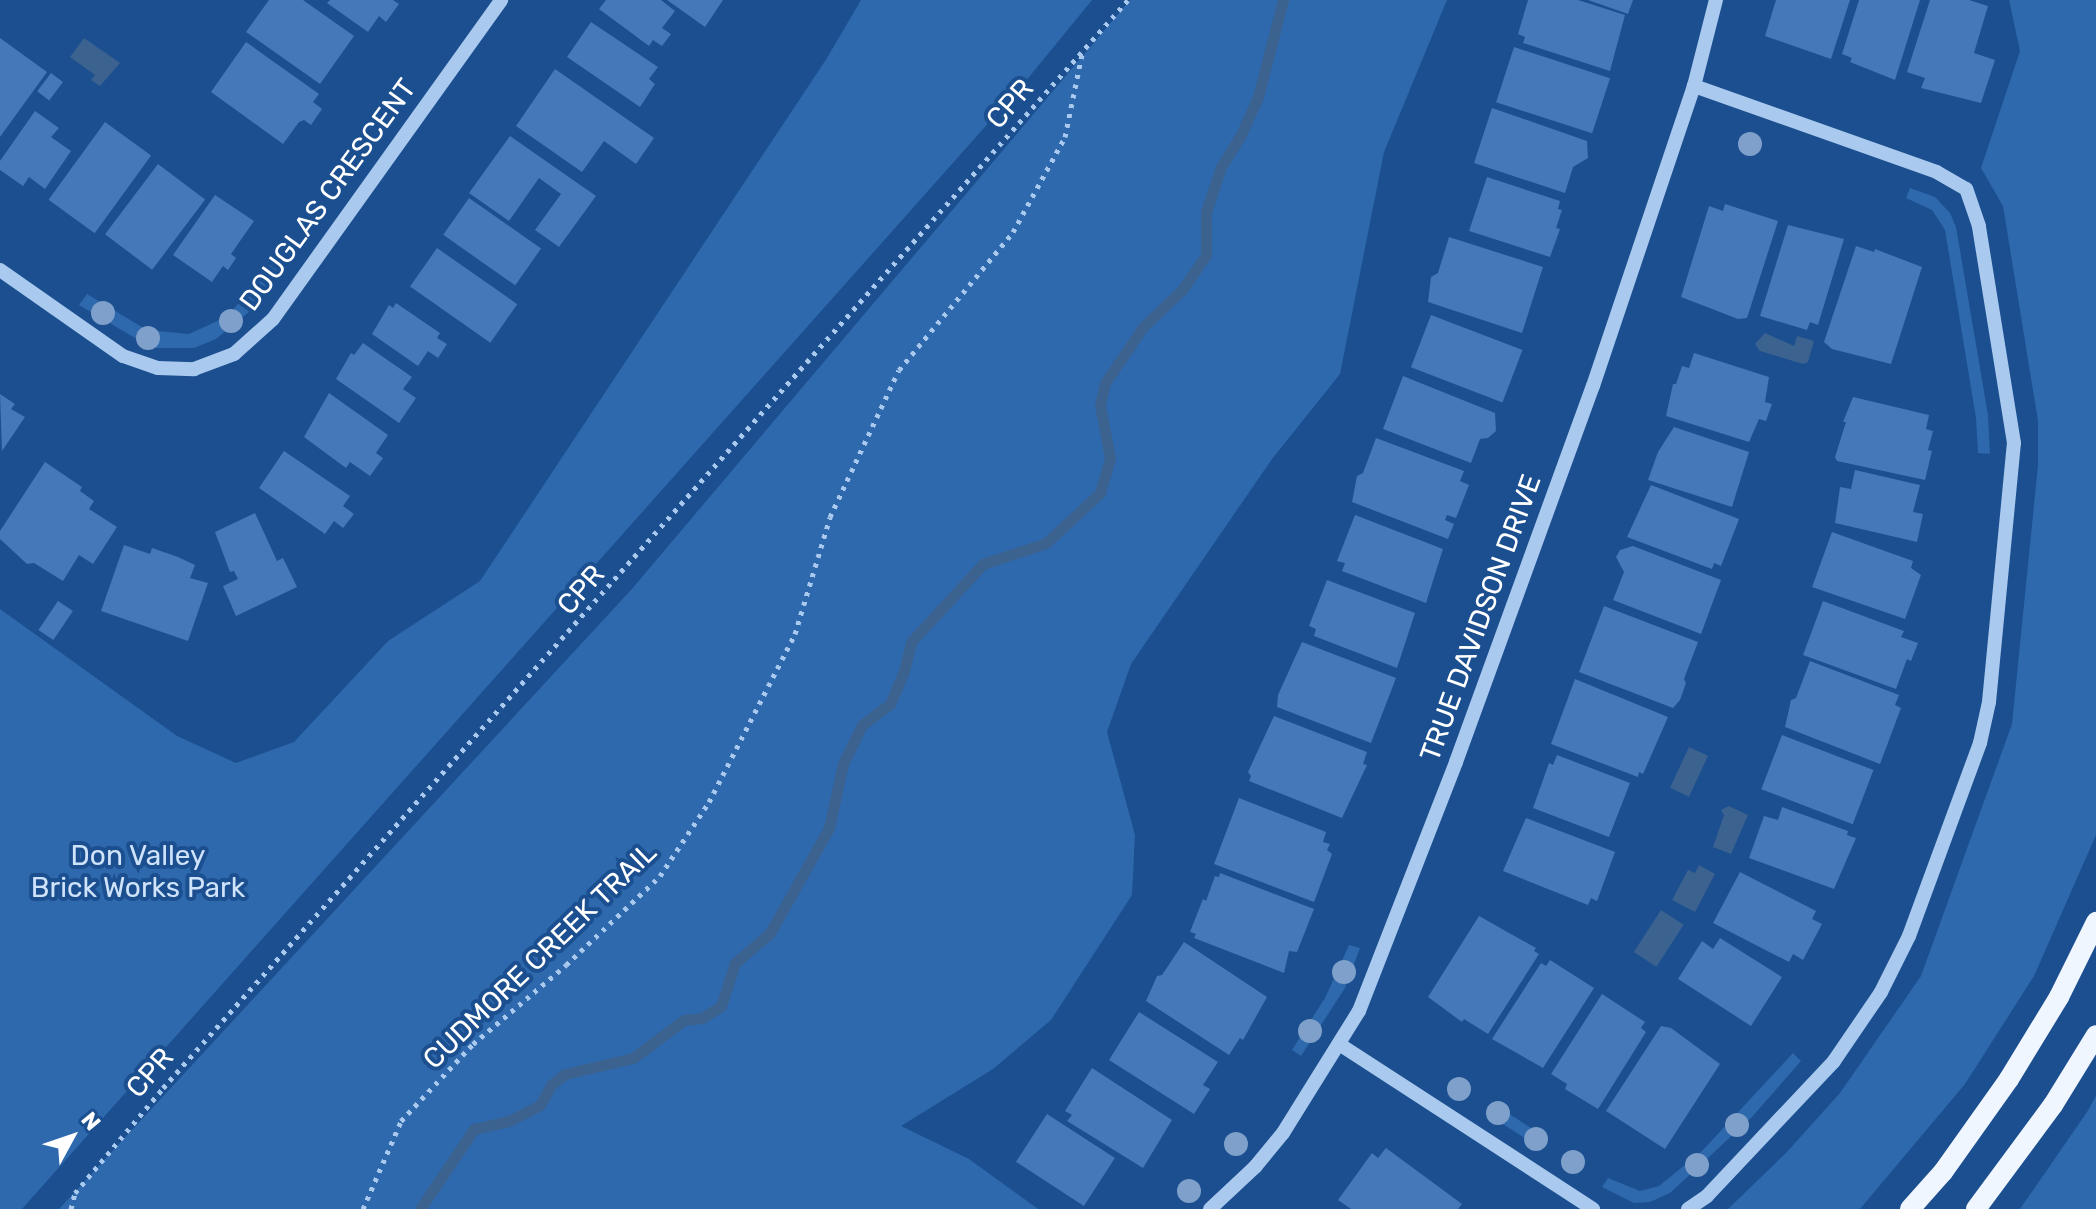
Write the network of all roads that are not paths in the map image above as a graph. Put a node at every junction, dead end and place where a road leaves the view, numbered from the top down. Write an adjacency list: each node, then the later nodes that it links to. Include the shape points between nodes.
1 (501, 0): 4 (street, DOUGLAS CRESCENT, via 273,319 234,354 194,369 158,368 123,356)
2 (1716, 0): 3 (street, TRUE DAVIDSON DRIVE)
3 (1694, 86): 7 (street, TRUE DAVIDSON DRIVE, via 1593,386 1456,762 1359,1011); 10 (street, via 1937,172 1966,189 1979,226 2014,443 1989,702 1980,743 1909,936 1881,992 1834,1061 1707,1196)
4 (0, 270)
5 (2096, 922): 11 (main road, via 2009,1079)
6 (2096, 1035): 12 (main road, via 2053,1105)
7 (1339, 1044): 8 (street, TRUE DAVIDSON DRIVE, via 1283,1133); 9 (street)
8 (1210, 1209)
9 (1593, 1209)
10 (1688, 1209)
11 (1910, 1209)
12 (1976, 1209)

